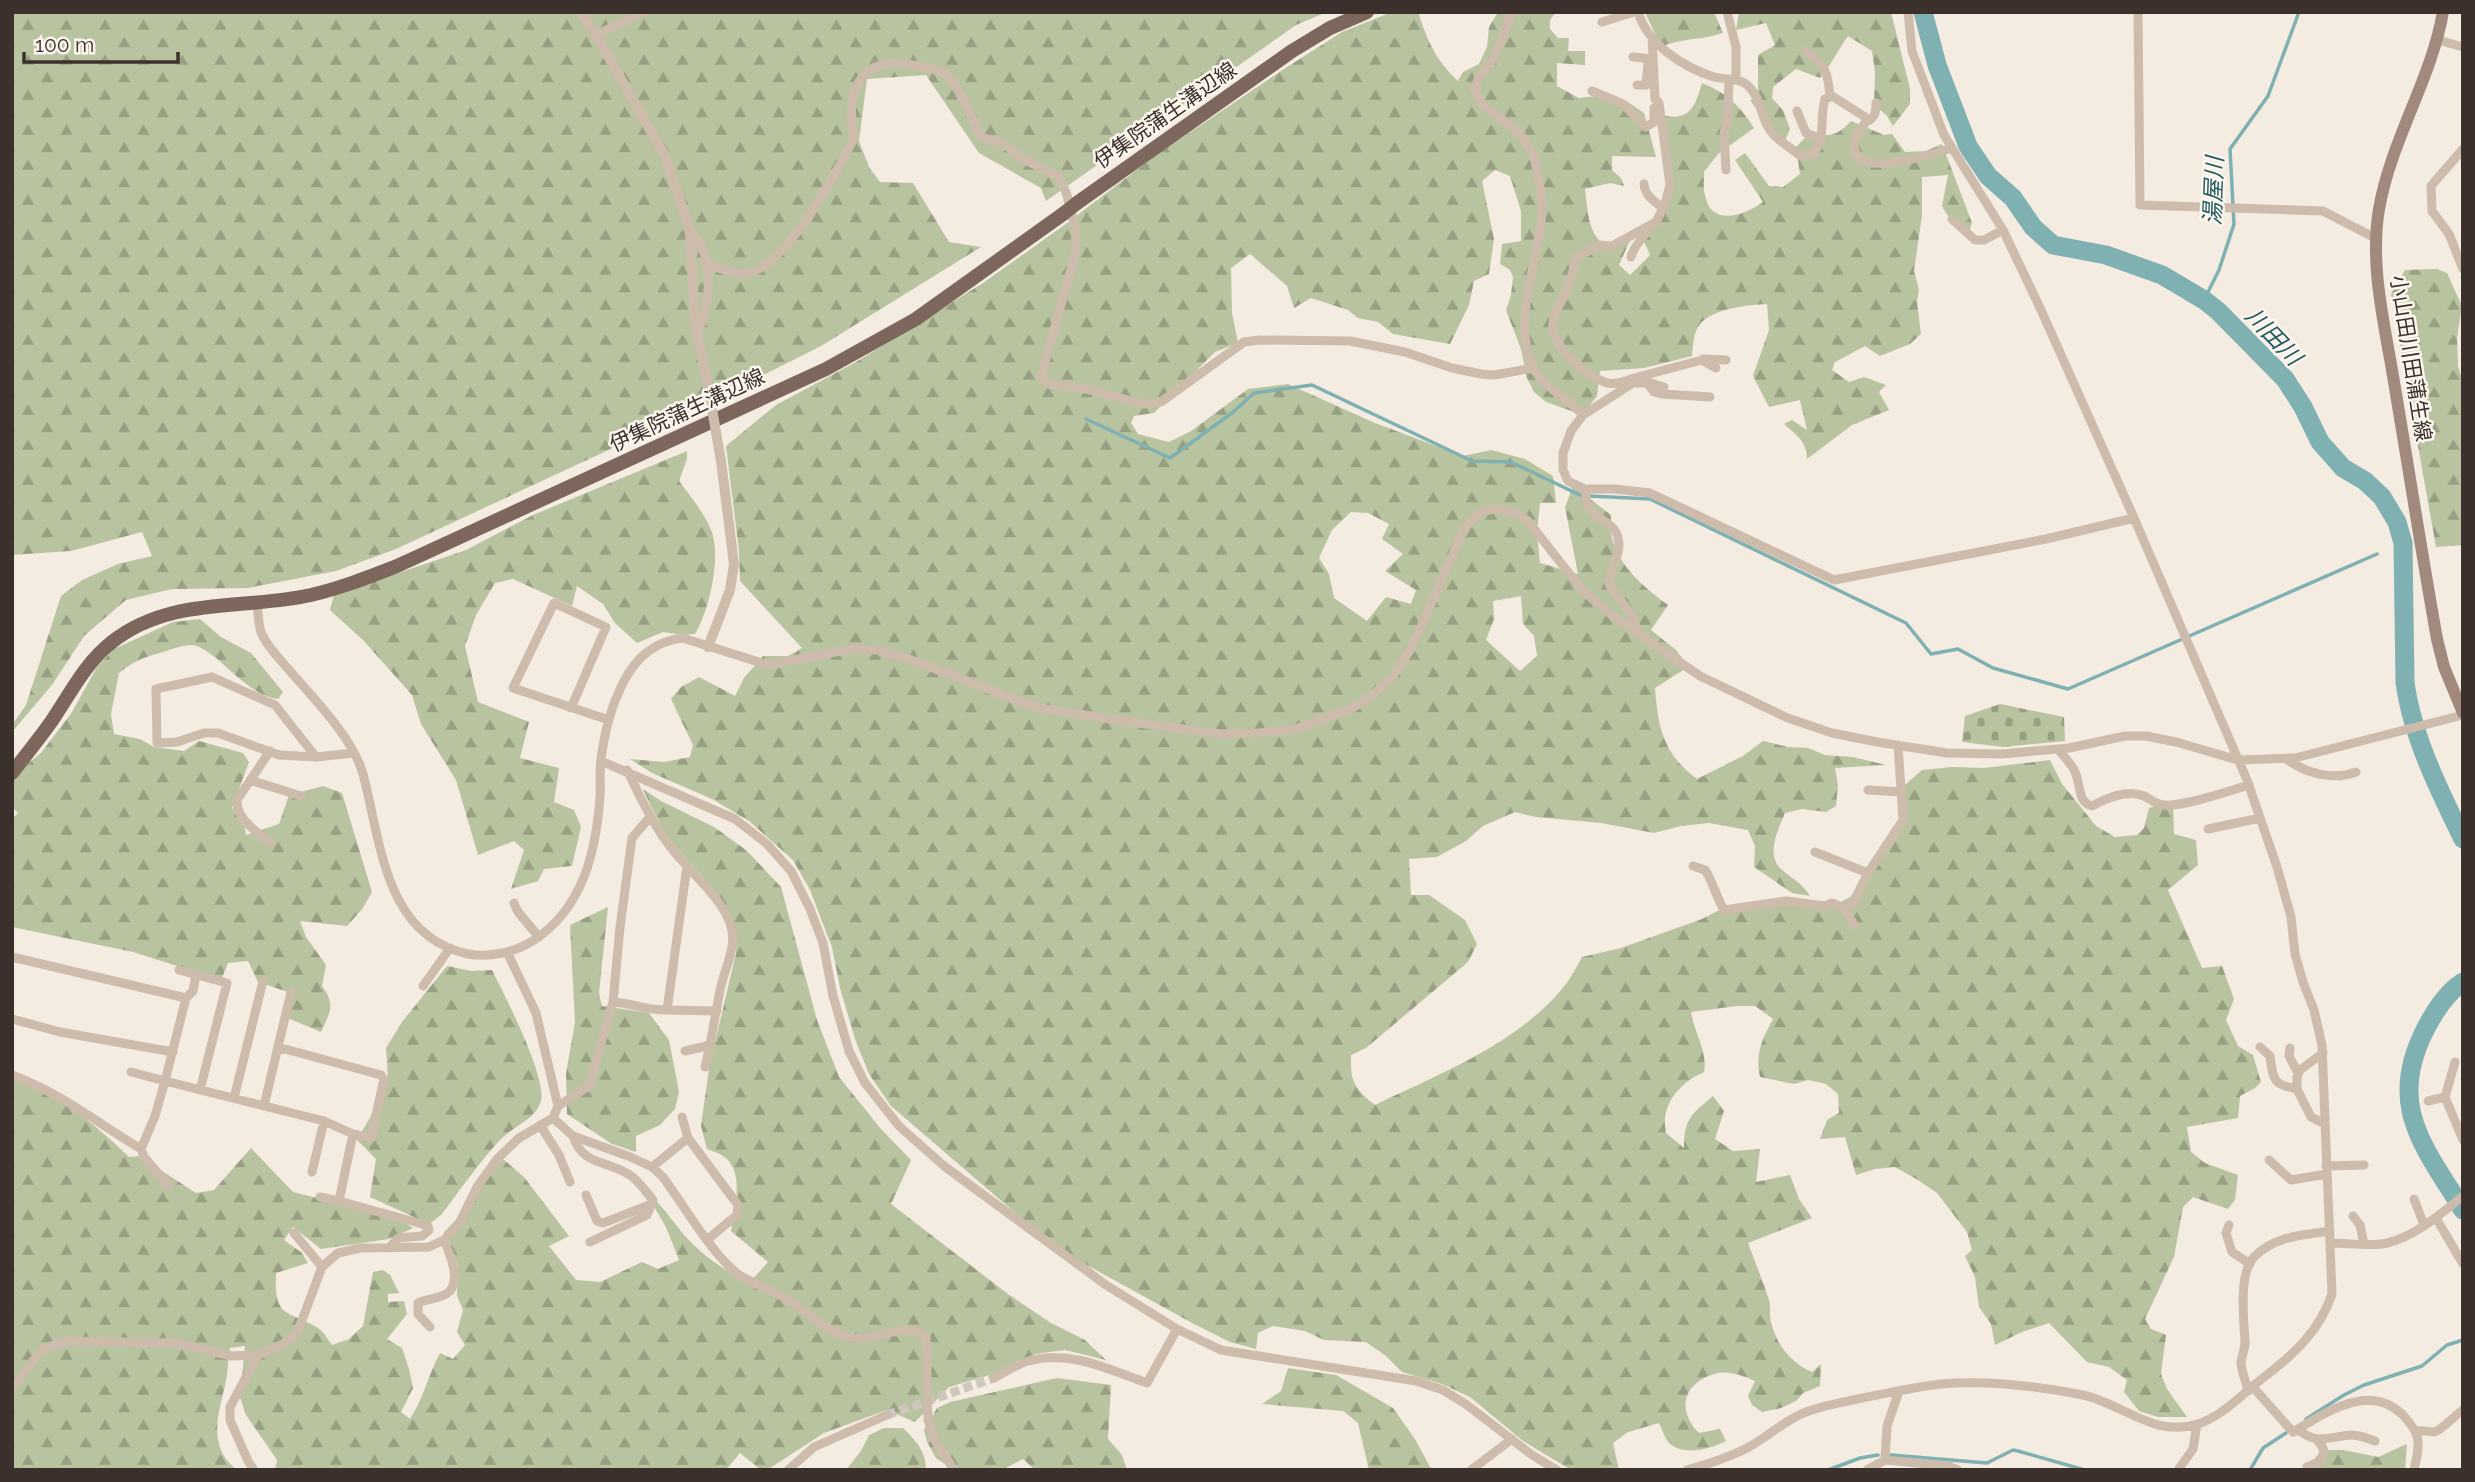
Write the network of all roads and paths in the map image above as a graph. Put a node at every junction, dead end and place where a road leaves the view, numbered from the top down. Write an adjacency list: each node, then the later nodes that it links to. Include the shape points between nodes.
1 (580, 12): 11 (street)
2 (644, 12): 11 (street)
3 (1367, 12): 53 (main road, 伊集院蒲生溝辺線, bridge, via 1292,51 916,319 826,369 397,566 309,595)
4 (1512, 12): 44 (street, via 1494,58 1474,90 1483,106 1512,125 1527,142 1534,160 1542,208 1527,293 1525,335)
5 (1636, 12): 10 (street); 12 (street)
6 (1727, 12): 18 (street, via 1736,47)
7 (1908, 12): 28 (street, via 1912,51)
8 (2138, 12): 37 (street, via 2140,205 2323,211)
9 (2443, 12): 13 (main road, 小山田川田蒲生線)
10 (1602, 22)
11 (596, 35): 35 (street, via 665,156)
12 (1651, 37): 17 (street); 18 (street, via 1675,58 1713,76)
13 (2438, 40): 14 (street); 37 (main road, 小山田川田蒲生線, via 2387,177)
14 (2463, 47)
15 (1806, 51): 21 (street, via 1824,65)
16 (1633, 57): 17 (street)
17 (1651, 59): 19 (street, via 1646,85); 22 (street)
18 (1732, 79): 27 (street, via 1745,83 1768,128 1801,156 1812,155); 30 (street, via 1724,135)
19 (1637, 85)
20 (1592, 91): 22 (street, via 1623,104 1646,127 1654,122)
21 (1830, 97): 26 (street, via 1865,117); 27 (street, via 1822,110)
22 (1657, 101): 25 (street); 32 (street, via 1670,186)
23 (1876, 103): 26 (street, via 1872,120)
24 (1797, 111): 27 (street, via 1806,133)
25 (1667, 113)
26 (1866, 122): 28 (street, via 1853,142 1854,152 1863,161 1883,164)
27 (1822, 139)
28 (1952, 148): 36 (street)
29 (2463, 149): 40 (street, via 2431,186 2432,211 2449,234)
30 (1726, 170)
31 (1644, 184): 32 (street, via 1650,199)
32 (1663, 208): 34 (street)
33 (1952, 219): 36 (street, via 1975,240)
34 (1652, 224): 38 (street); 46 (street, via 1612,246 1599,245 1576,258 1553,326 1564,353 1586,370 1606,382)
35 (690, 230): 39 (street, via 700,240); 41 (street)
36 (2004, 230): 52 (street)
37 (2376, 239): 57 (main road, 小山田川田蒲生線, via 2382,306 2437,639)
38 (1631, 257)
39 (707, 264): 41 (street, via 708,304); 44 (street, via 737,274 751,273 773,259 802,227 853,138 849,114 863,75 897,62 951,77 981,137 1006,145 1058,176 1066,192 1076,251 1041,377 1049,384 1143,404 1161,401 1237,346 1259,340 1350,341 1481,374)
40 (2463, 269)
41 (697, 334): 55 (street, bridge, via 721,461 734,564 730,590)
42 (1702, 360): 43 (street); 45 (street); 46 (street)
43 (1726, 360)
44 (1533, 368): 50 (street)
45 (1716, 368)
46 (1634, 381): 47 (street); 50 (street)
47 (1647, 383): 48 (street); 49 (street, via 1662,394)
48 (1664, 387)
49 (1710, 397)
50 (1583, 415): 51 (street, via 1571,431 1563,470 1568,481)
51 (1585, 489): 52 (street, via 1650,493 1834,580); 54 (street, via 1592,512 1613,526 1618,537 1609,583 1636,621)
52 (2134, 517): 65 (street)
53 (257, 601): 62 (street, via 261,632 274,653); 69 (main road, 伊集院蒲生溝辺線, via 163,615 111,642 86,668)
54 (1636, 630): 55 (street, via 1582,590 1528,522 1514,512 1496,509 1478,512 1465,527 1412,647 1392,677 1351,709 1296,729 1221,734 1038,708 877,650 851,649 768,666); 59 (street, via 1700,676 1788,718 1832,733)
55 (708, 648): 58 (street, via 683,638 650,649 634,664)
56 (571, 708): 56 (street, via 513,688 554,603 606,627); 58 (street)
57 (2463, 714): 64 (street)
58 (609, 720): 66 (street)
59 (1898, 746): 60 (street, via 1988,754); 73 (street)
60 (2058, 749): 65 (street, via 2125,736 2156,737); 71 (street, via 2075,771 2086,805 2123,794 2141,795 2164,806)
61 (270, 751): 63 (street); 63 (street, via 218,733 157,743 156,689 212,677 275,705); 70 (street)
62 (353, 753): 63 (street); 87 (street, via 362,771 387,877 417,926)
63 (316, 757)
64 (2285, 758): 65 (street); 68 (street, via 2298,767 2334,777)
65 (2238, 760): 71 (street)
66 (601, 761): 67 (street); 86 (street, via 595,841 583,880 566,912)
67 (627, 770): 75 (street); 159 (street, via 735,819 791,871 823,943 849,1051 865,1083 900,1126 1022,1225)
68 (2356, 772)
69 (12, 773)
70 (250, 780): 74 (street); 78 (street, via 236,807 239,816)
71 (2249, 785): 76 (street)
72 (1868, 790): 73 (street)
73 (1902, 792): 82 (street, via 1903,820)
74 (301, 796)
75 (650, 817): 80 (street, via 669,848); 96 (street, via 632,838)
76 (2260, 818): 77 (street); 106 (street, via 2287,905 2295,954)
77 (2208, 829)
78 (270, 844)
79 (1815, 852): 82 (street)
80 (687, 866): 97 (street); 98 (street, via 716,901 733,935)
81 (1693, 866): 84 (street, via 1704,870 1724,910 1786,901 1832,903)
82 (1868, 873): 84 (street, via 1853,903)
83 (514, 903): 86 (street)
84 (1844, 908): 85 (street)
85 (1854, 925)
86 (539, 937): 88 (street)
87 (450, 948): 88 (street, via 476,955); 93 (street)
88 (507, 951): 119 (street, via 536,1013)
89 (12, 957): 95 (street)
90 (178, 970): 91 (street)
91 (196, 974): 95 (street, via 193,991); 114 (street, via 227,983)
92 (263, 981): 116 (street)
93 (423, 985)
94 (291, 992): 103 (street)
95 (186, 998): 105 (street)
96 (613, 1002): 97 (street); 119 (street, via 589,1086)
97 (667, 1010): 98 (street)
98 (717, 1011): 100 (street)
99 (12, 1019): 105 (street)
100 (711, 1045): 104 (street); 108 (street)
101 (2260, 1047): 113 (street, via 2270,1056 2273,1078 2282,1087)
102 (2290, 1048): 110 (street)
103 (277, 1050): 118 (street); 125 (street, via 381,1075 384,1079 371,1138)
104 (685, 1051)
105 (173, 1052): 112 (street)
106 (2323, 1053): 110 (street); 123 (street)
107 (2455, 1062): 115 (street)
108 (705, 1067)
109 (131, 1072): 112 (street)
110 (2298, 1073): 113 (street)
111 (12, 1075): 129 (street, via 43,1087)
112 (165, 1081): 114 (street); 129 (street)
113 (2297, 1089): 123 (street, via 2311,1117)
114 (200, 1090): 116 (street)
115 (2445, 1097): 117 (street); 128 (street)
116 (234, 1098): 118 (street)
117 (2428, 1101)
118 (264, 1106): 122 (street)
119 (558, 1106): 121 (street)
120 (682, 1117): 127 (street)
121 (553, 1118): 124 (street); 126 (street)
122 (324, 1121): 125 (street); 134 (street)
123 (2325, 1124): 133 (street)
124 (540, 1125): 135 (street); 150 (street, via 497,1159 459,1224)
125 (353, 1134): 141 (street)
126 (573, 1136): 132 (street); 142 (street, via 577,1150 634,1177)
127 (688, 1138): 132 (street); 149 (street, via 738,1205 737,1215)
128 (2463, 1140)
129 (141, 1149): 136 (street)
130 (2269, 1160): 133 (street, via 2291,1180)
131 (2364, 1165): 133 (street)
132 (652, 1167): 149 (street)
133 (2326, 1170): 147 (street)
134 (312, 1171)
135 (570, 1182)
136 (169, 1186)
137 (586, 1195): 142 (street, via 597,1221 603,1223)
138 (2463, 1196): 144 (street)
139 (320, 1197): 141 (street)
140 (2414, 1199): 146 (street)
141 (339, 1201): 154 (street, via 428,1226 426,1234 398,1238)
142 (652, 1204): 151 (street, via 647,1215)
143 (2353, 1216): 153 (street)
144 (2438, 1216): 146 (street); 156 (street)
145 (2229, 1225): 155 (street, via 2226,1233 2232,1252)
146 (2424, 1225): 153 (street, via 2396,1240)
147 (2330, 1231): 152 (street); 155 (street, via 2273,1243)
148 (294, 1233): 157 (street)
149 (708, 1239): 177 (street, via 736,1272 789,1299 822,1326 850,1338 875,1338 900,1330 926,1337 928,1420)
150 (444, 1240): 154 (street, via 429,1247); 158 (street, via 452,1261 453,1285 447,1293 418,1304 418,1314)
151 (590, 1242)
152 (2331, 1243): 153 (street); 163 (street, via 2332,1294 2326,1312 2285,1361)
153 (2364, 1244)
154 (389, 1248): 157 (street, via 338,1253)
155 (2250, 1264): 163 (street, via 2241,1364)
156 (2463, 1264)
157 (323, 1267): 160 (street, via 298,1331 290,1340)
158 (429, 1327)
159 (1177, 1329): 161 (street, via 1147,1383 1062,1356 1029,1361); 170 (street, via 1222,1350 1416,1381 1443,1390)
160 (258, 1355): 162 (street, via 232,1356 176,1343 65,1341 42,1350); 175 (street, via 230,1407 230,1420)
161 (994, 1378)
162 (12, 1388)
163 (2250, 1388): 167 (street, via 2214,1417); 168 (street, via 2293,1432)
164 (1899, 1391): 167 (street, via 1987,1382 2085,1395 2147,1423 2171,1427); 173 (street, via 1887,1426); 180 (street, via 1804,1412 1748,1448)
165 (2463, 1410): 169 (street, via 2439,1430)
166 (887, 1415): 176 (street, via 814,1447)
167 (2197, 1424): 183 (street, via 2193,1449)
168 (2297, 1430): 169 (street, via 2366,1399 2382,1401); 171 (street)
169 (2417, 1431): 184 (street)
170 (1512, 1439): 178 (street); 179 (street)
171 (2316, 1439): 172 (street, via 2346,1434); 174 (street, via 2325,1454)
172 (2375, 1441)
173 (1885, 1460): 181 (street); 182 (street)
174 (2307, 1467)
175 (254, 1470)
176 (788, 1470)
177 (954, 1470)
178 (1471, 1470)
179 (1557, 1470)
180 (1687, 1470)
181 (1867, 1470)
182 (1958, 1470)
183 (2178, 1470)
184 (2414, 1470)

